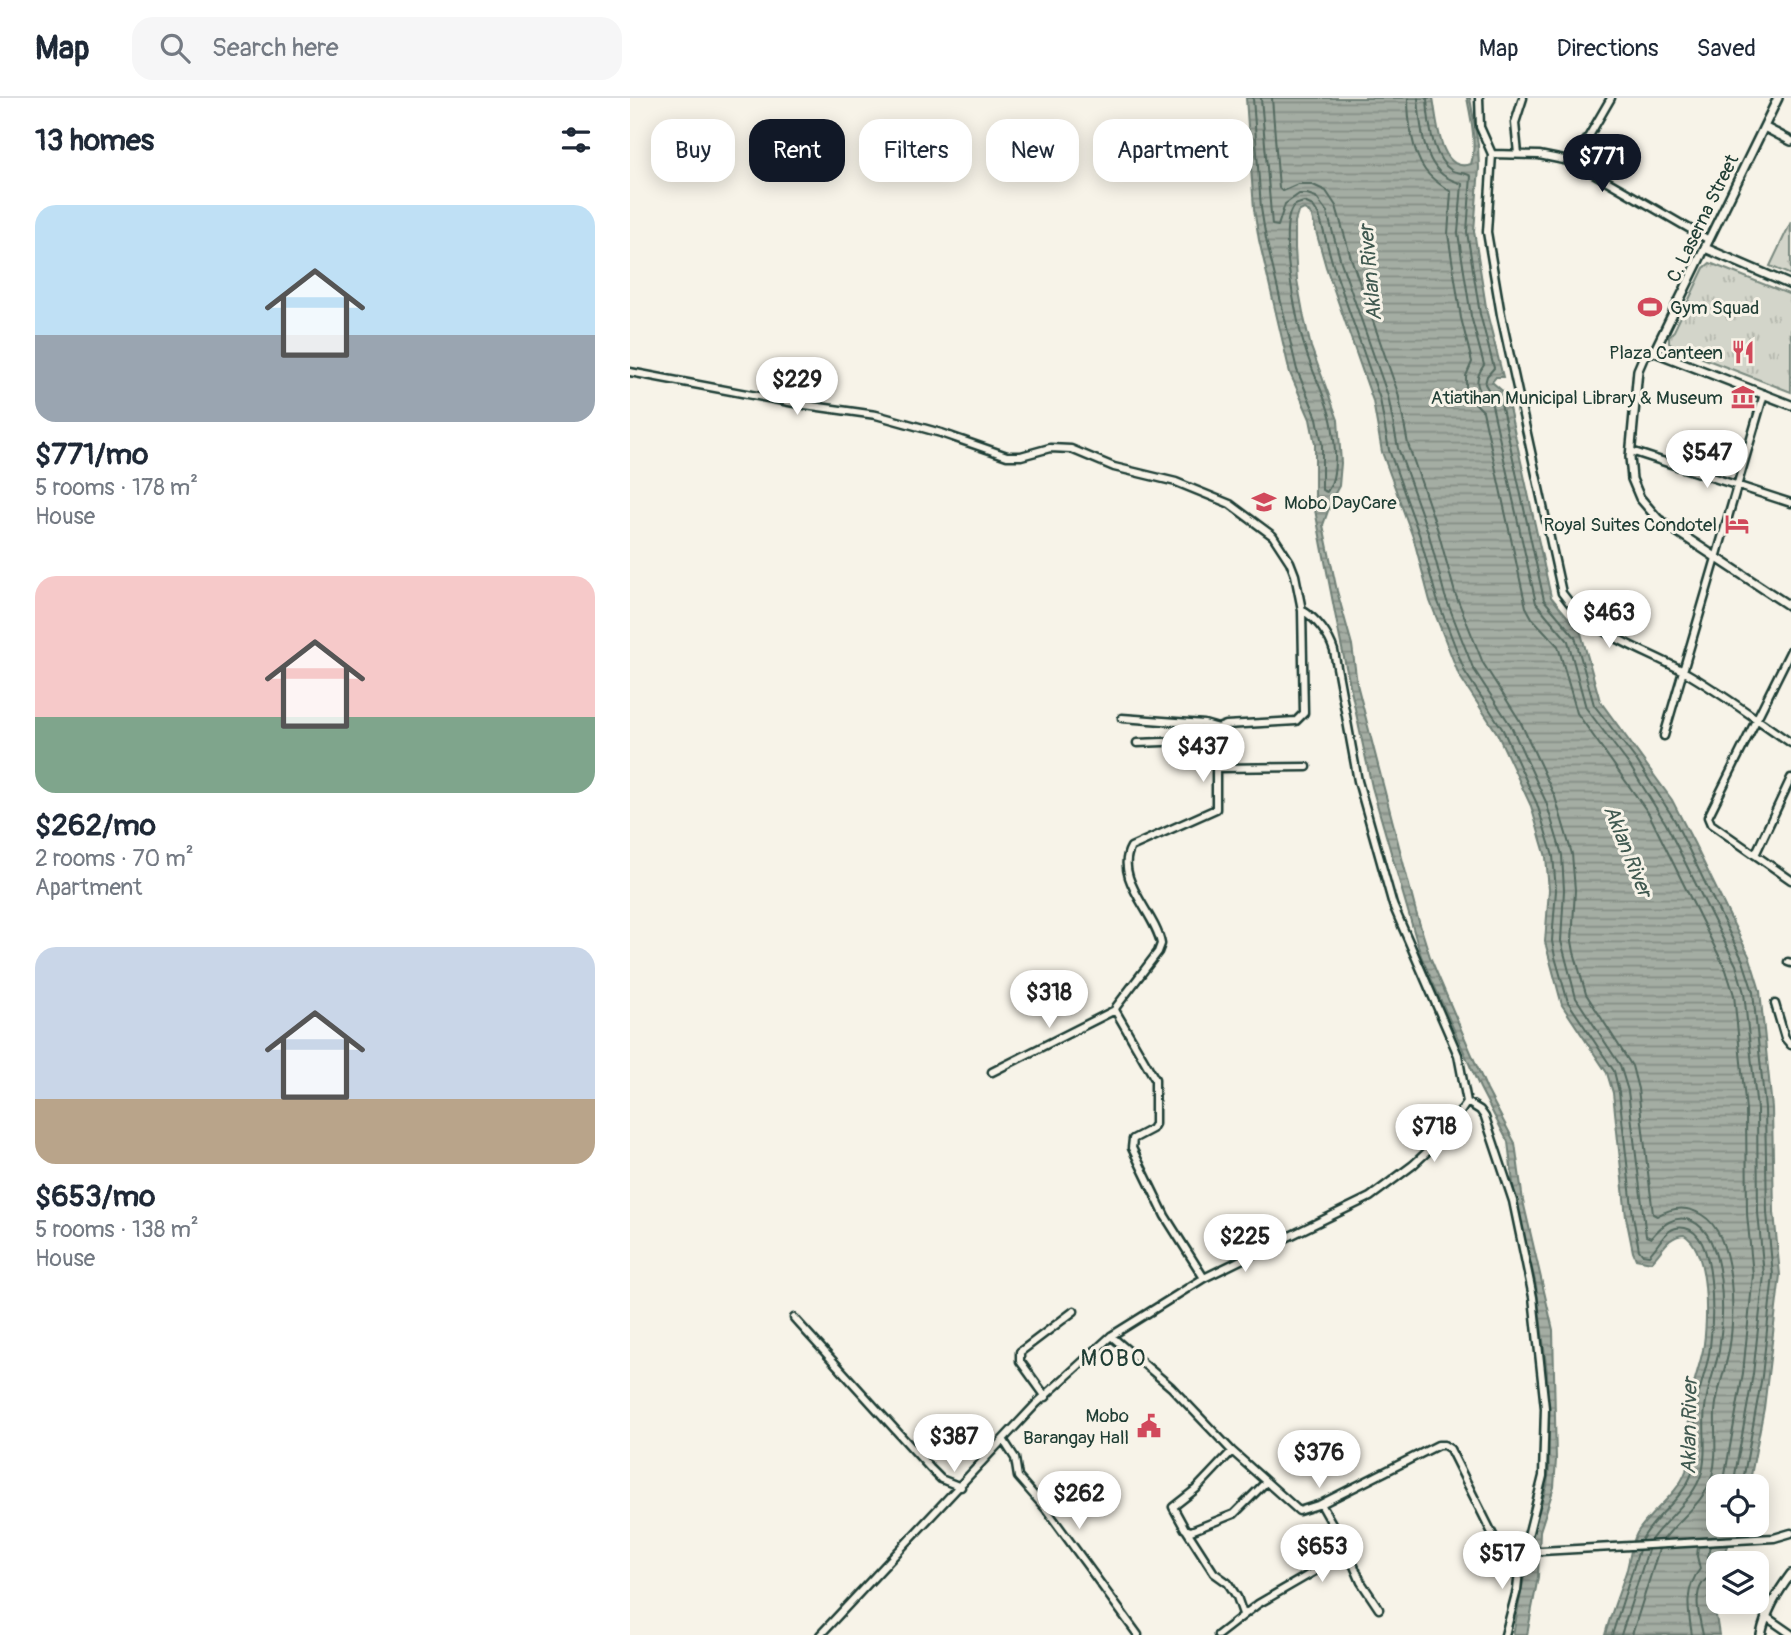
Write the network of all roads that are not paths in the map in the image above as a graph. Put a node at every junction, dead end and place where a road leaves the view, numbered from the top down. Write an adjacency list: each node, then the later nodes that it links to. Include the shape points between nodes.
1 (1479, 98): 7 (street, via 1480,127)
2 (1523, 98): 8 (street, via 1515,123)
3 (1611, 98): 9 (street)
4 (1778, 98): 5 (street, C. Laserna Street)
5 (1764, 127): 6 (street); 10 (street, C. Laserna Street)
6 (1791, 141)
7 (1492, 154): 8 (street); 23 (street, via 1487,232 1562,593 1579,614 1612,636)
8 (1518, 154): 9 (street)
9 (1574, 162): 10 (street)
10 (1707, 244): 11 (street); 12 (street, C. Laserna Street)
11 (1791, 285)
12 (1653, 351): 14 (street); 16 (street, C. Laserna Street, via 1644,356 1638,370)
13 (630, 372): 21 (street, via 876,415 1015,457 1050,448 1071,449 1114,467 1176,482 1230,504 1280,545 1295,575)
14 (1764, 394): 15 (street); 17 (street)
15 (1791, 405)
16 (1631, 451): 17 (street); 19 (street, C. Laserna Street, via 1633,484 1647,508)
17 (1738, 486): 18 (street); 19 (street)
18 (1791, 503)
19 (1717, 557): 20 (street, C. Laserna Street); 23 (street)
20 (1791, 607)
21 (1302, 610): 26 (street, via 1301,717); 40 (street, via 1331,641 1358,781 1393,905 1458,1055)
22 (1791, 650): 25 (street)
23 (1684, 672): 25 (street); 27 (street)
24 (1122, 718): 26 (street)
25 (1756, 719): 30 (street); 34 (street, via 1708,813 1708,820)
26 (1218, 729): 28 (street)
27 (1664, 736)
28 (1216, 740): 29 (street); 32 (street)
29 (1137, 743)
30 (1791, 743)
31 (1307, 767): 32 (street)
32 (1216, 768): 37 (street, via 1215,810 1138,843 1127,853 1126,870 1161,944)
33 (1791, 778): 34 (street)
34 (1755, 855): 35 (street)
35 (1791, 880)
36 (1775, 1004): 38 (street)
37 (1115, 1010): 39 (street); 41 (street, via 1156,1083 1155,1124 1133,1139 1132,1148 1165,1216)
38 (1791, 1045)
39 (992, 1072)
40 (1467, 1102): 41 (street, via 1444,1136 1370,1198); 54 (street, via 1485,1117 1513,1200 1543,1375 1543,1476)
41 (1204, 1278): 44 (street)
42 (1074, 1311): 45 (street, via 1020,1352 1020,1361)
43 (794, 1318): 49 (street, via 930,1468 941,1479)
44 (1111, 1336): 45 (street); 47 (street, via 1171,1387)
45 (1046, 1397): 46 (street)
46 (1004, 1441): 49 (street); 61 (street, via 1015,1458 1018,1477)
47 (1232, 1451): 48 (street); 51 (street, via 1173,1507)
48 (1266, 1482): 50 (street, via 1299,1511); 51 (street, via 1234,1514)
49 (961, 1487): 60 (street)
50 (1321, 1504): 53 (street); 54 (street, via 1444,1445 1498,1545)
51 (1187, 1531): 57 (street, via 1214,1573 1228,1584)
52 (1791, 1532): 54 (street, via 1774,1538)
53 (1348, 1552): 56 (street); 57 (street)
54 (1522, 1552): 63 (street)
55 (1791, 1574): 58 (street)
56 (1379, 1609)
57 (1243, 1614): 62 (street)
58 (1765, 1616): 59 (street); 64 (street)
59 (1791, 1634)
60 (820, 1635)
61 (1138, 1635)
62 (1218, 1635)
63 (1505, 1635)
64 (1761, 1635)

